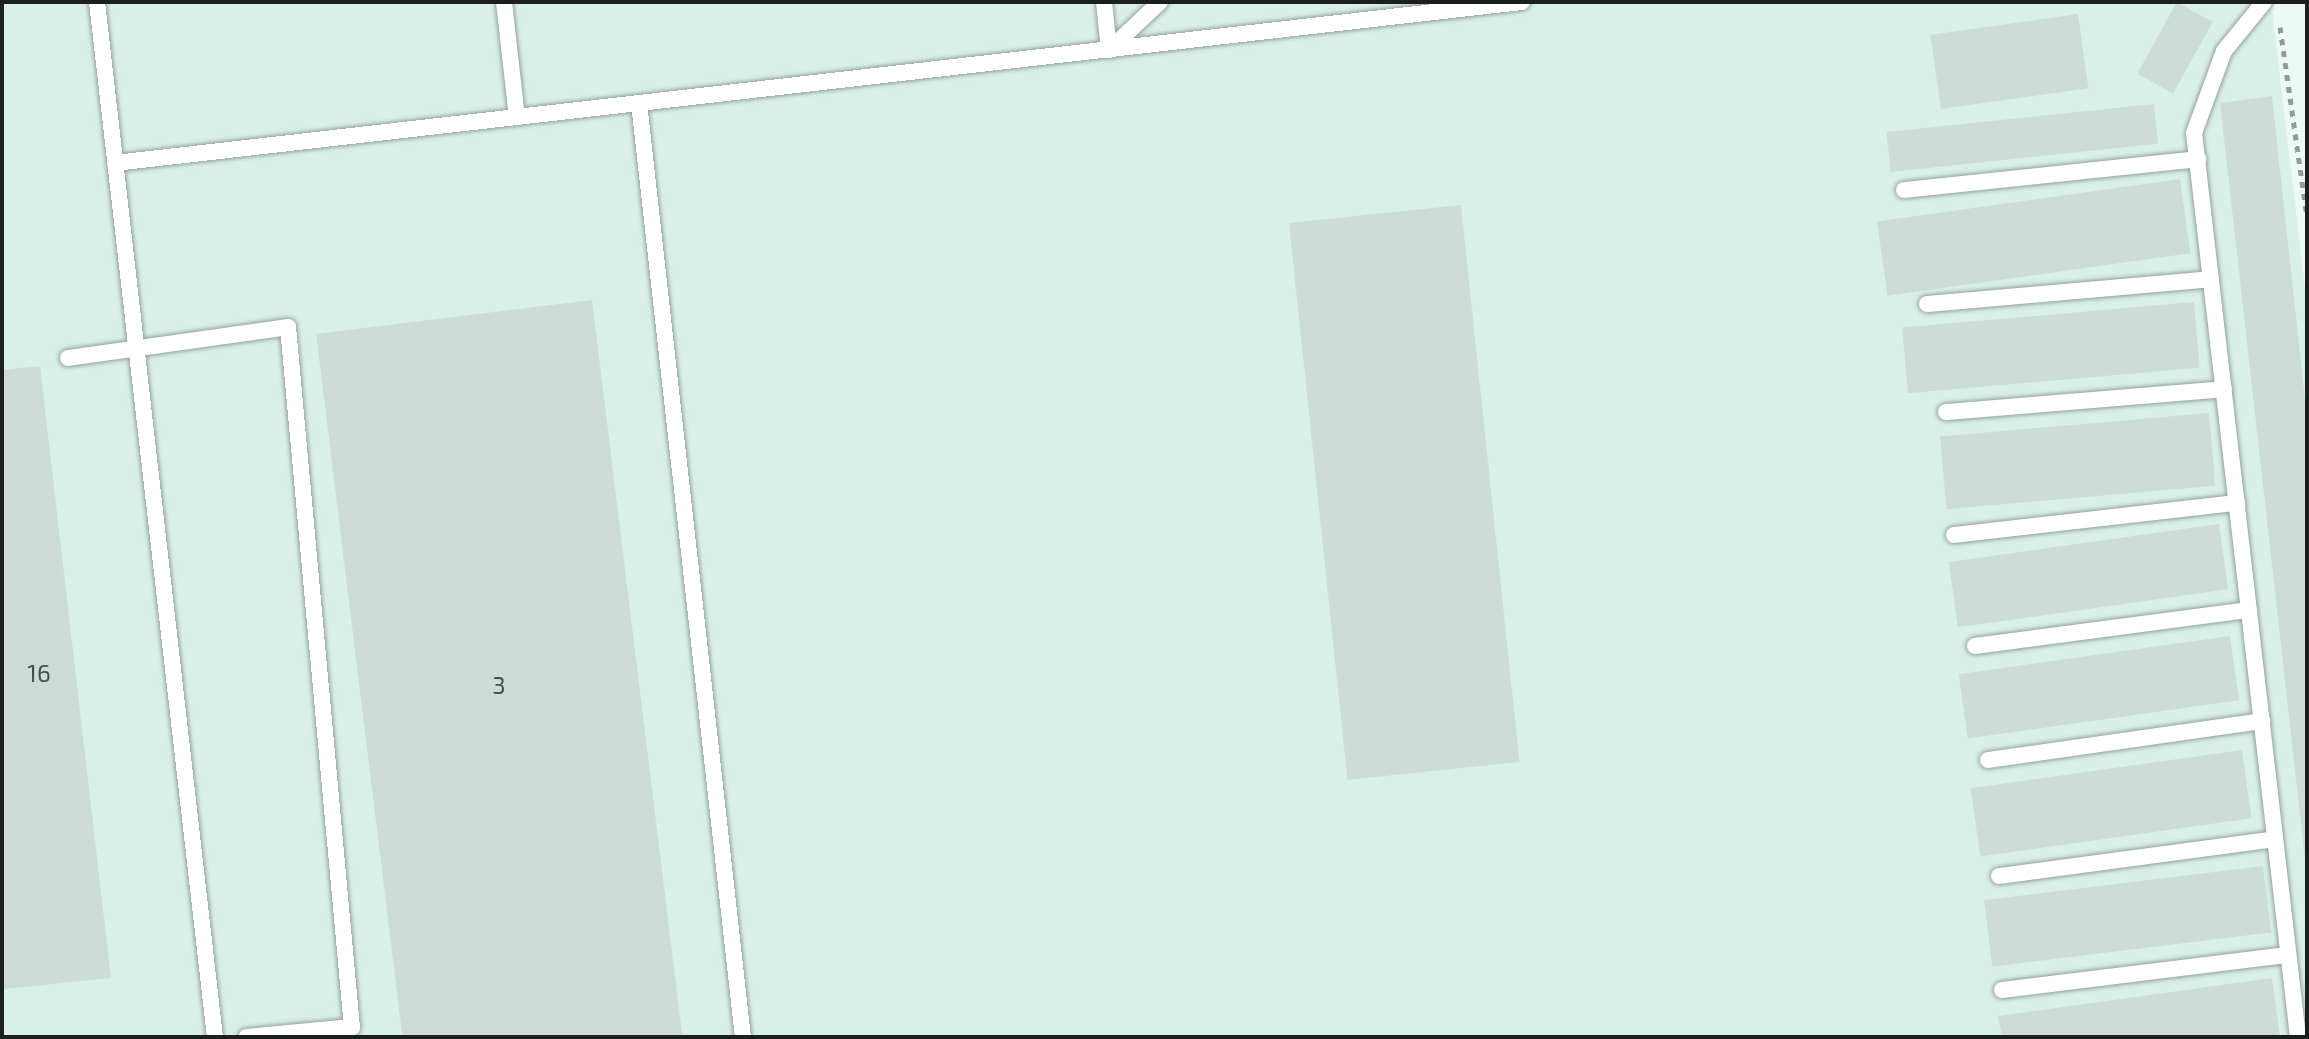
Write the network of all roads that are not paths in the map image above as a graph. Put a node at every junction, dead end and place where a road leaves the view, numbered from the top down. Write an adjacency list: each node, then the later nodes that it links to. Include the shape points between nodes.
1 (97, 2): 11 (lane)
2 (504, 2): 9 (lane)
3 (1104, 2): 7 (lane)
4 (1160, 2): 7 (lane)
5 (1522, 2): 7 (lane)
6 (2264, 2): 10 (lane, via 2224,51 2194,133)
7 (1109, 50): 8 (lane)
8 (639, 103): 9 (lane); 31 (lane)
9 (517, 117): 11 (lane)
10 (2198, 159): 12 (lane); 13 (lane)
11 (115, 163): 15 (lane)
12 (1904, 190)
13 (2211, 279): 14 (lane); 17 (lane)
14 (1927, 304)
15 (136, 348): 16 (lane); 29 (lane); 30 (lane, via 288,327 352,1027)
16 (68, 358)
17 (2224, 389): 18 (lane); 19 (lane)
18 (1946, 412)
19 (2237, 503): 20 (lane); 21 (lane)
20 (1954, 535)
21 (2249, 610): 22 (lane); 23 (lane)
22 (1975, 646)
23 (2262, 721): 24 (lane); 25 (lane)
24 (1988, 760)
25 (2275, 839): 26 (lane); 27 (lane)
26 (1999, 876)
27 (2288, 955): 28 (lane); 32 (lane)
28 (2002, 990)
29 (215, 1037)
30 (246, 1037)
31 (743, 1037)
32 (2298, 1037)

